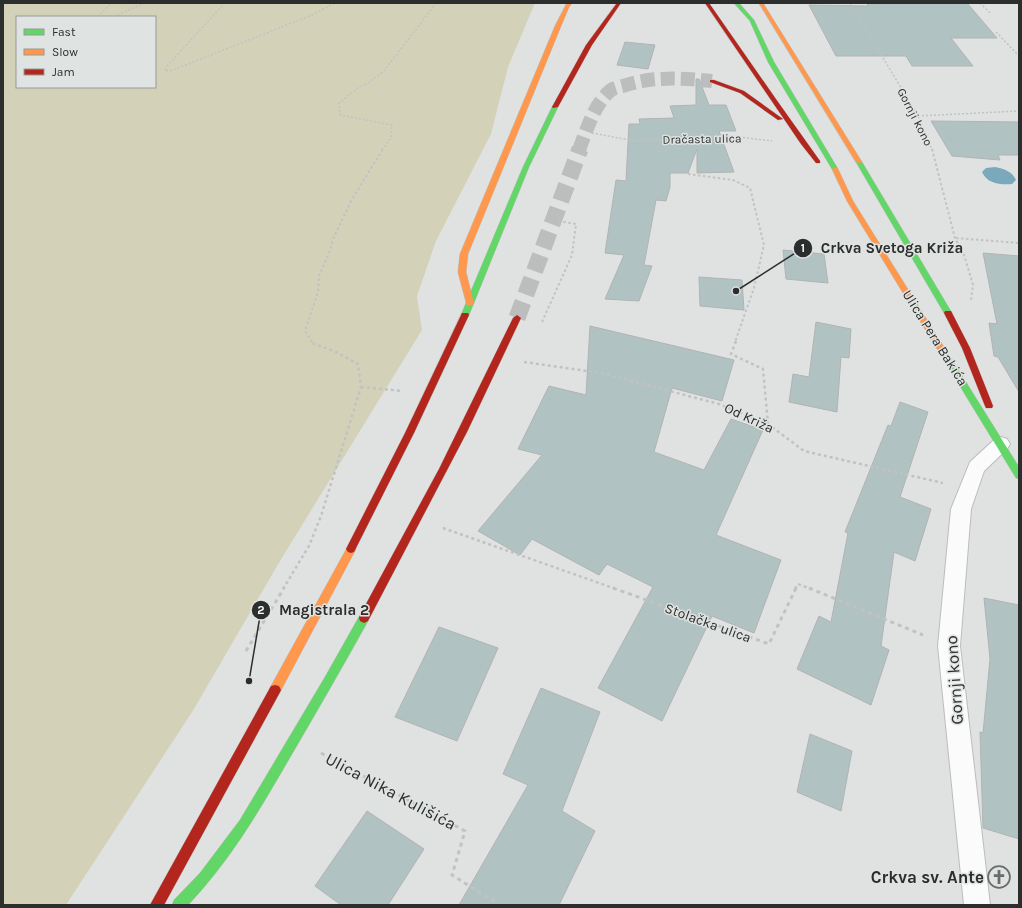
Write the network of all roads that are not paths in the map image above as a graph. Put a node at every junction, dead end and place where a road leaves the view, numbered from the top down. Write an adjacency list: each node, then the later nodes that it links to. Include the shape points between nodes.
1 (570, 3): 9 (main road, via 558,26 464,254 462,272)
2 (619, 3): 9 (main road, via 589,45 563,90 526,168)
3 (707, 3): 7 (main road)
4 (736, 3): 8 (main road, via 752,20 771,62 832,162)
5 (761, 3): 11 (main road, via 941,298 969,355)
6 (712, 81): 7 (main road, via 742,92)
7 (791, 127): 8 (main road)
8 (850, 201): 11 (main road, Ulica Pera Bakića)
9 (470, 304): 13 (main road, via 388,479)
10 (516, 318): 14 (main road, via 500,356 420,516 328,681 244,824 205,878)
11 (1001, 444): 12 (main road, Ulica Pera Bakića); 15 (lane, Gornji kono, via 976,467 961,509 949,646)
12 (1019, 475)
13 (157, 905)
14 (179, 905)
15 (977, 905)

